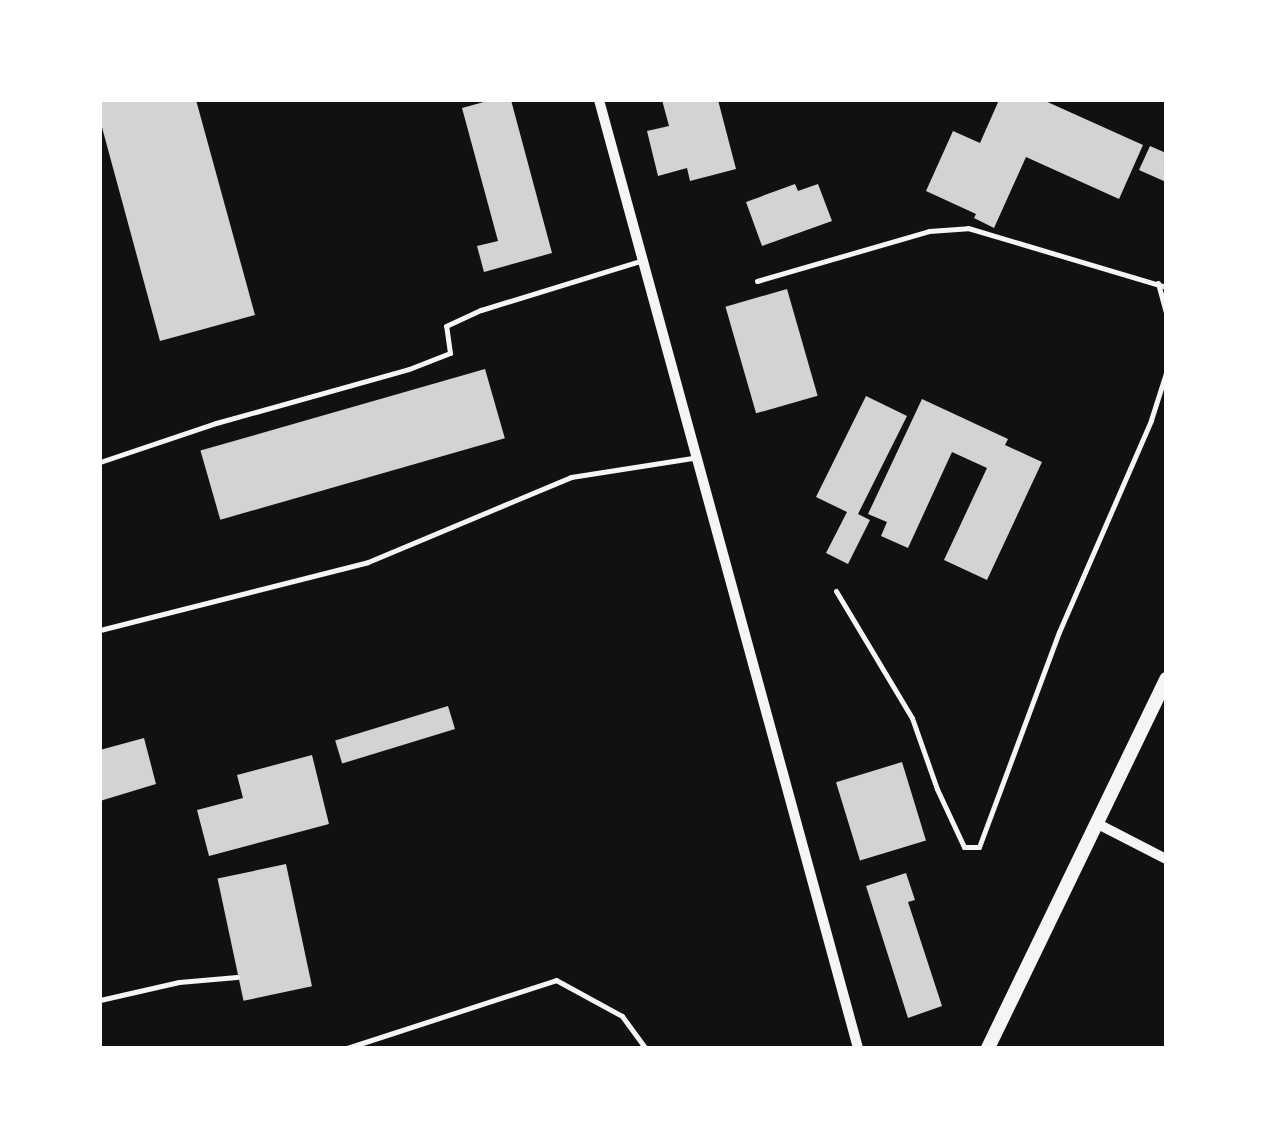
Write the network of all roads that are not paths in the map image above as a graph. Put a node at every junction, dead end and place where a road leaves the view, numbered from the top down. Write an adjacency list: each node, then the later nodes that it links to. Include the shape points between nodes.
1 (599, 100): 2 (street)
2 (640, 261): 8 (street); 9 (lane, via 446,326 450,353 409,369)
3 (756, 281): 4 (lane, via 928,231 968,228)
4 (1158, 283): 5 (lane); 6 (lane)
5 (1166, 288)
6 (1166, 312)
7 (1166, 373): 10 (lane, via 979,848 964,847 912,718)
8 (694, 458): 11 (lane, via 571,477 368,562); 19 (street)
9 (100, 462)
10 (836, 590)
11 (100, 630)
12 (1166, 679): 13 (street)
13 (1096, 823): 14 (street); 20 (street)
14 (1166, 861)
15 (237, 977): 16 (lane)
16 (100, 1000)
17 (347, 1048): 18 (lane, via 556,980 622,1016)
18 (645, 1048)
19 (858, 1048)
20 (988, 1048)

